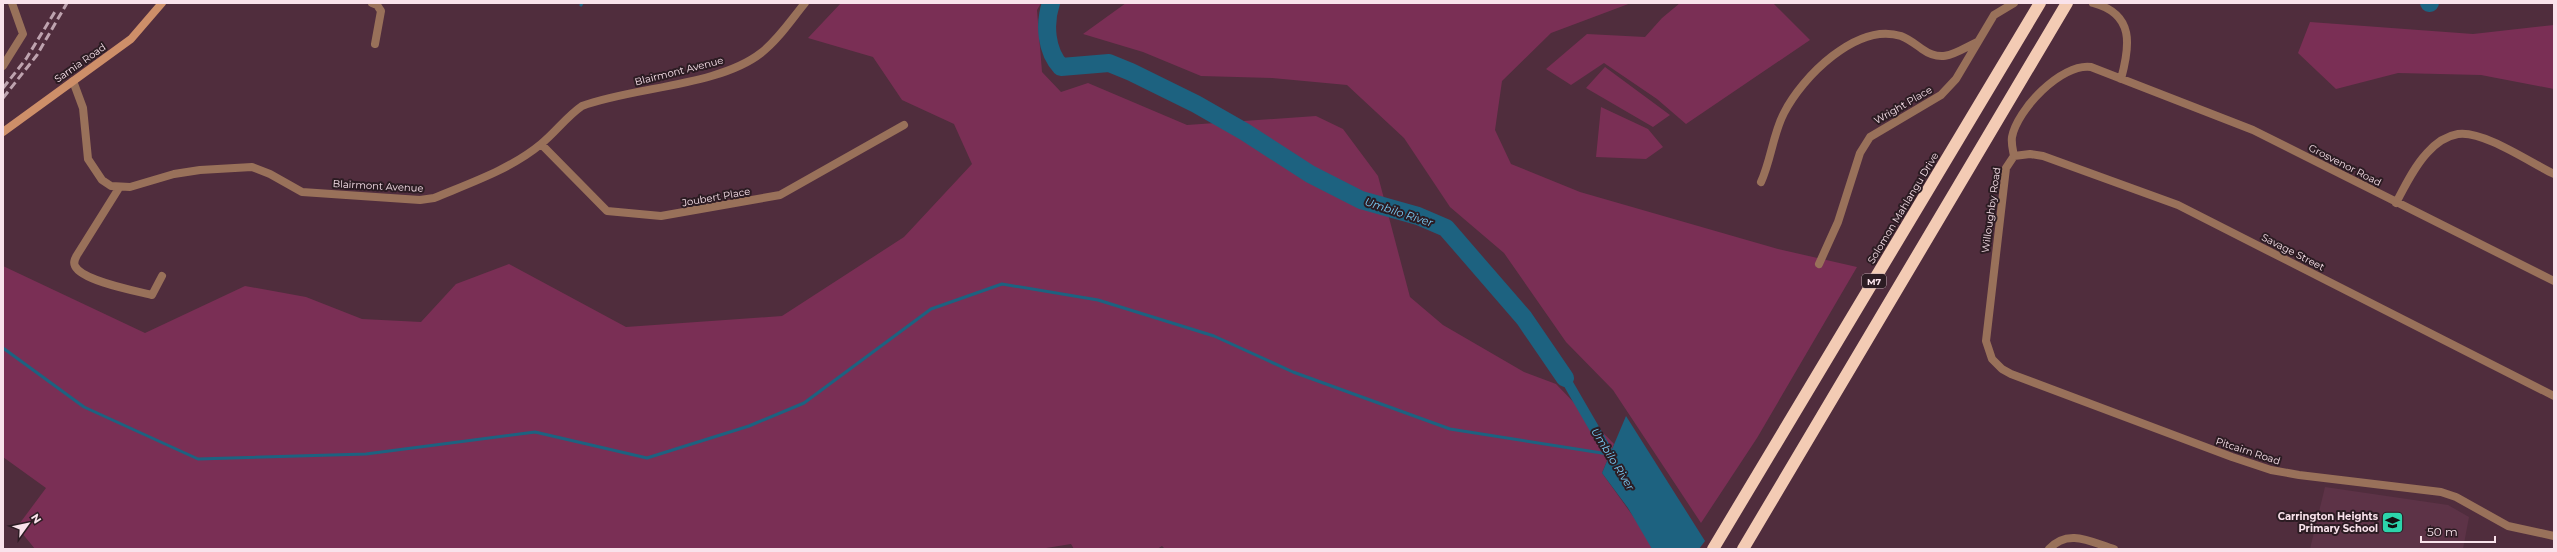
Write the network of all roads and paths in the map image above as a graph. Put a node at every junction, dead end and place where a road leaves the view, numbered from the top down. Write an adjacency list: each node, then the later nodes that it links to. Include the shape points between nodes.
1 (162, 3): 13 (main road, Sarnia Road, via 131,39)
2 (372, 3): 10 (street, via 381,11)
3 (805, 3): 16 (street, Blairmont Avenue, via 772,44 750,61 704,77 582,106 566,118)
4 (2014, 3): 9 (street, Wright Place, via 1994,15)
5 (2040, 3): 28 (highway, Solomon Mahlangu Drive / M7)
6 (2067, 3): 29 (highway, M7)
7 (2093, 3): 12 (street, via 2113,12 2125,26 2129,46)
8 (13, 6): 11 (street, via 23,34)
9 (1977, 42): 19 (street, via 1942,58 1931,56 1908,40 1895,35 1873,37 1840,50 1815,69 1788,106); 22 (street, Wright Place, via 1956,79 1941,95 1878,131 1865,145 1838,222)
10 (375, 44)
11 (3, 66)
12 (2121, 79): 17 (street, Willoughby Road, via 2087,66 2076,68 2051,82 2040,92 2014,131); 21 (street, Grosvenor Road, via 2252,130)
13 (73, 81): 15 (main road, Sarnia Road); 20 (street, via 83,108 88,159 102,180)
14 (904, 125): 16 (street, Joubert Place, via 780,195 660,216 607,211)
15 (3, 132)
16 (541, 144): 20 (street, Blairmont Avenue, via 515,161 434,198 420,200 302,192 252,167 200,170)
17 (2014, 156): 25 (street, Willoughby Road, via 2006,168 1986,341); 26 (street, Savage Street, via 2043,156 2178,205)
18 (2554, 174): 21 (street, via 2488,141 2459,134 2448,137 2426,154)
19 (1761, 182)
20 (119, 188): 23 (street, via 77,255 75,267 80,273 94,279 152,295)
21 (2396, 203): 24 (street, Grosvenor Road)
22 (1819, 264)
23 (162, 276)
24 (2554, 281)
25 (1992, 359): 27 (street, Pitcairn Road, via 2010,374 2271,470 2441,492 2456,497 2508,526)
26 (2554, 396)
27 (2554, 536)
28 (1713, 549)
29 (1743, 549)
30 (2048, 549): 31 (street, via 2057,541 2070,537)
31 (2114, 549)

